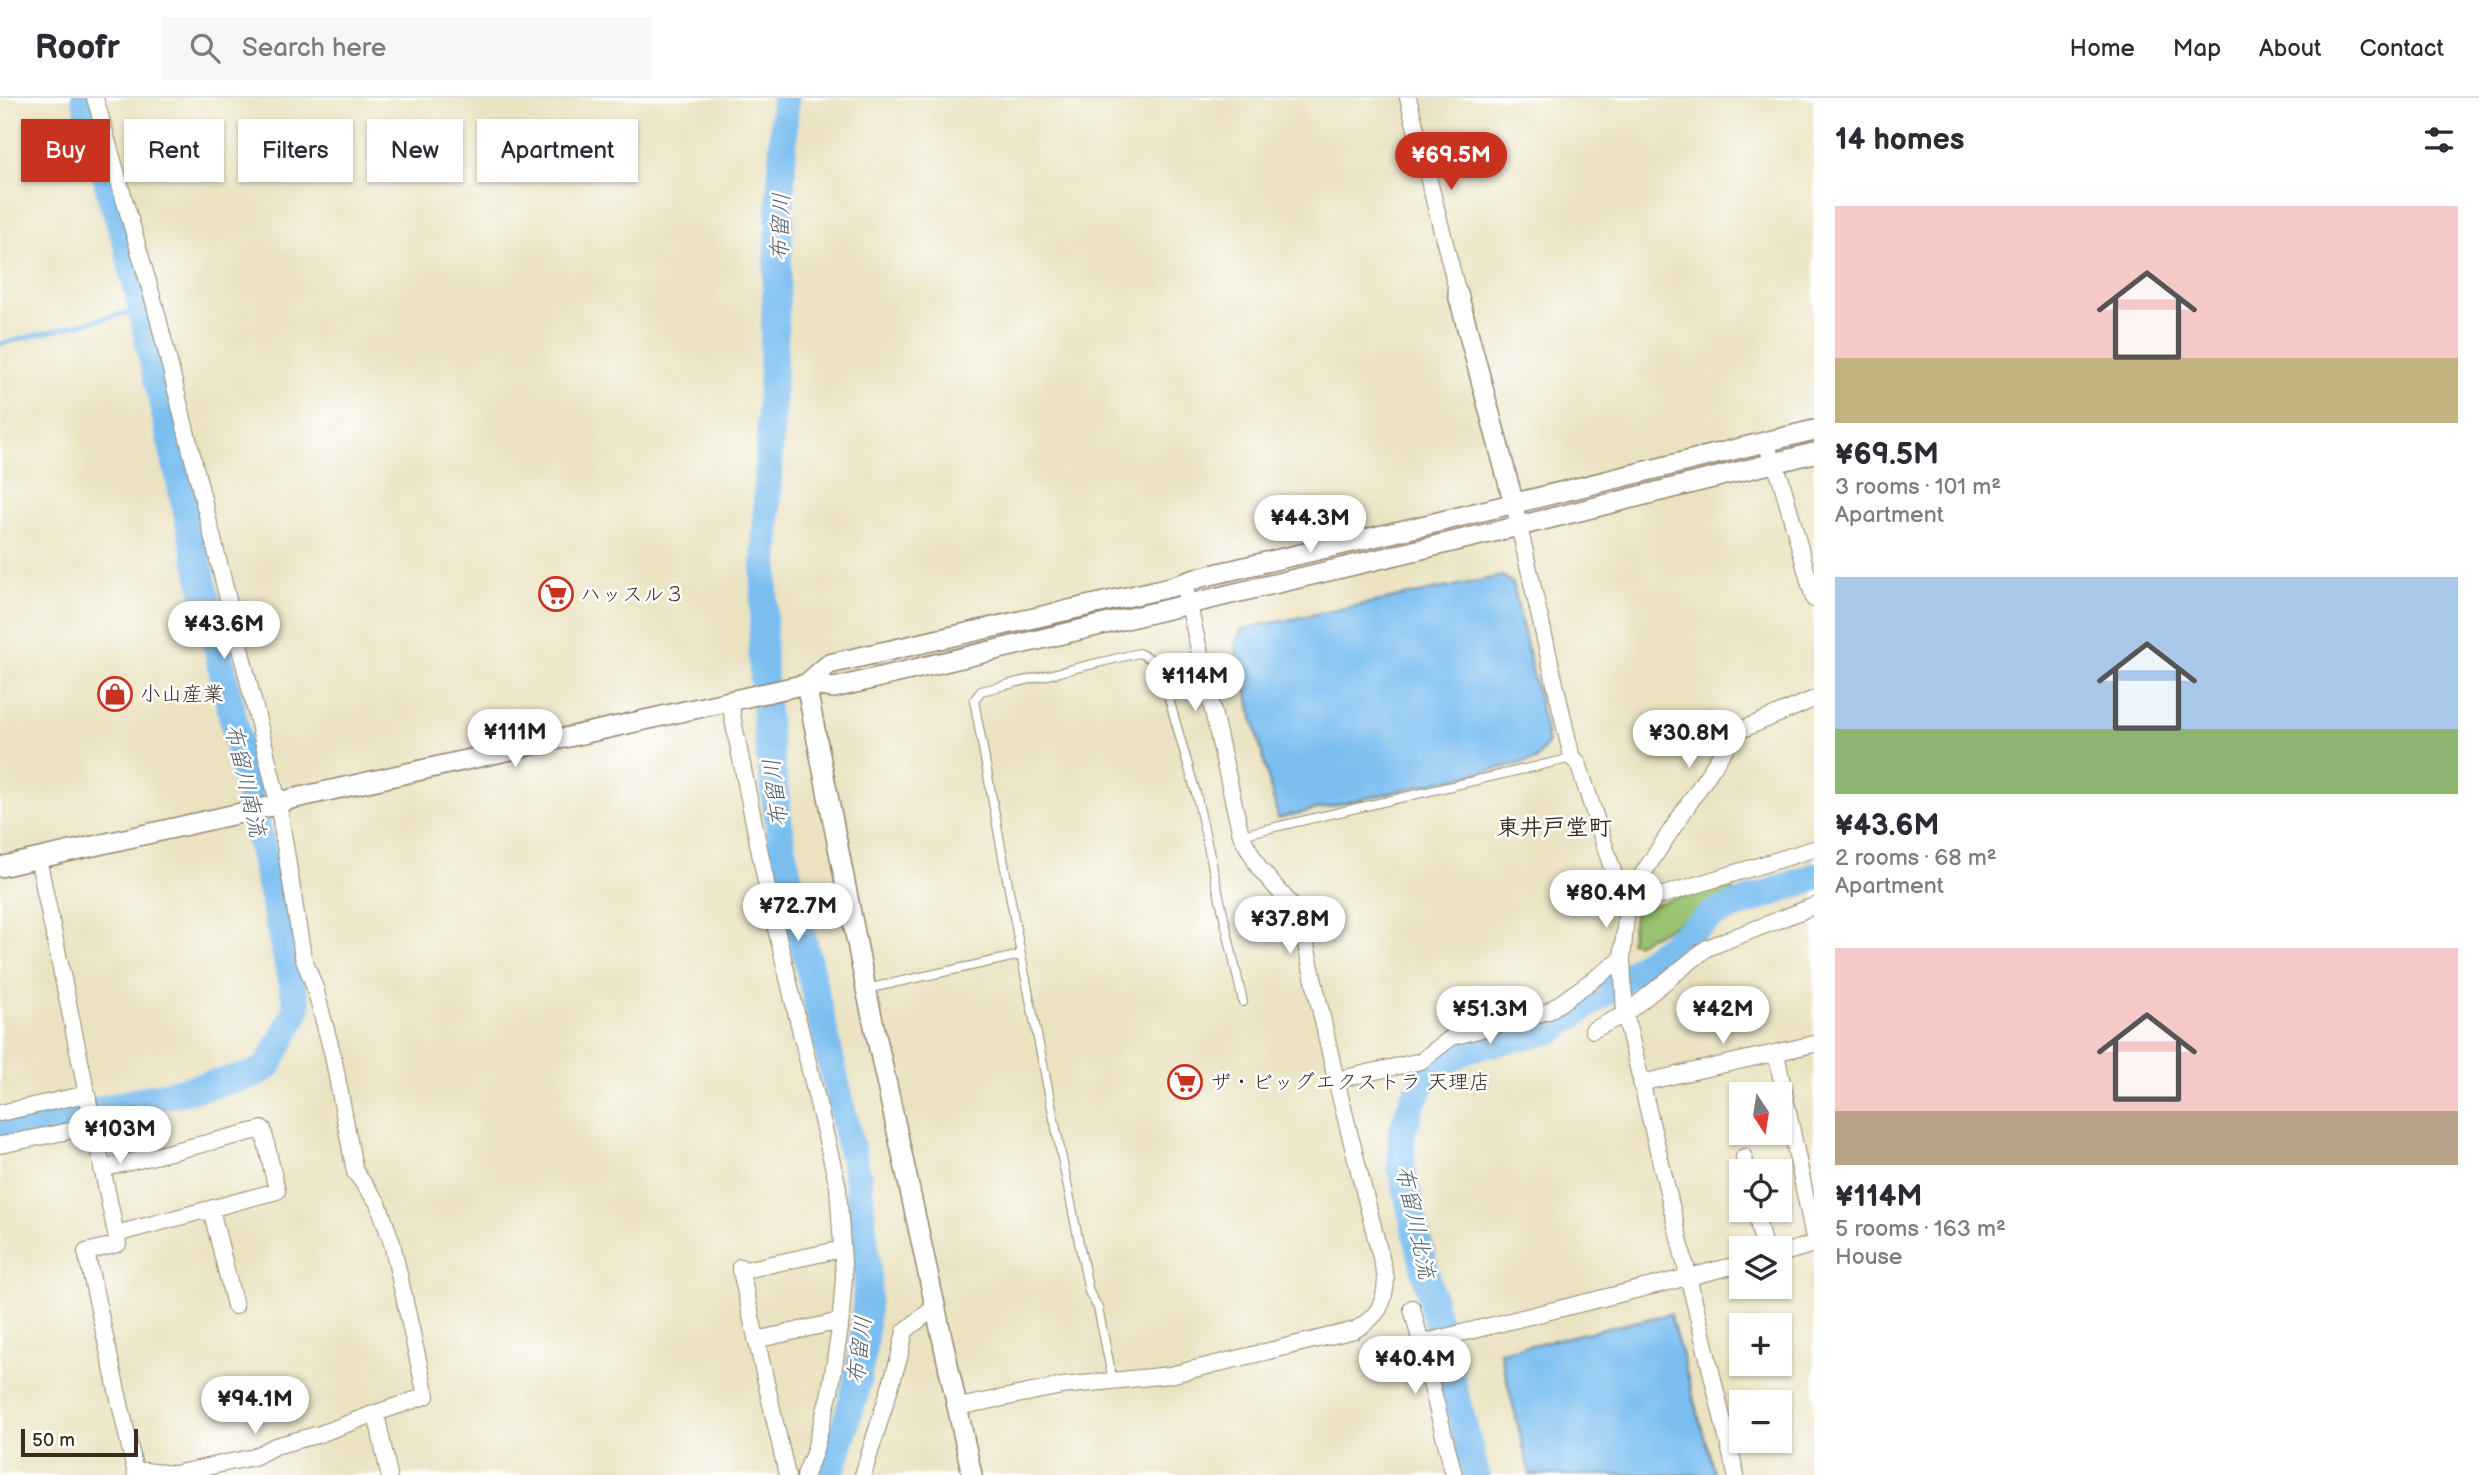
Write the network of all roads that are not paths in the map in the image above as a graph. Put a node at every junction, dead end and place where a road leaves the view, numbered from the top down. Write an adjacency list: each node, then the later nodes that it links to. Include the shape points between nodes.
1 (95, 98): 17 (street, via 155,306)
2 (1408, 98): 3 (street)
3 (1458, 295): 8 (street)
4 (1814, 430): 5 (street)
5 (1765, 442): 7 (street); 8 (street)
6 (1814, 453): 7 (street)
7 (1775, 463): 9 (street); 11 (street)
8 (1514, 503): 9 (street); 10 (street)
9 (1519, 526): 12 (street); 16 (street)
10 (1184, 583): 12 (street); 13 (street, via 829,664)
11 (1814, 599)
12 (1188, 604): 13 (street, via 834,688); 18 (street)
13 (801, 686): 15 (street); 26 (street)
14 (1814, 699): 22 (street, via 1736,732 1632,890)
15 (737, 700): 17 (street); 43 (street, via 732,715 772,912 838,1187)
16 (1572, 758): 18 (lane); 22 (street, via 1578,763)
17 (275, 804): 20 (street); 55 (street, via 303,957 333,1056 355,1172 378,1203 392,1243 426,1396)
18 (1241, 835): 32 (street, via 1259,868 1294,908)
19 (1814, 849): 22 (street)
20 (38, 858): 21 (street); 34 (street)
21 (0, 867)
22 (1628, 906): 25 (street)
23 (1814, 906): 28 (street, via 1707,948)
24 (1021, 955): 26 (lane); 27 (lane, via 974,699 981,691 1139,653 1155,661 1161,671 1196,793); 53 (lane, via 1089,1292 1098,1308)
25 (1622, 962): 28 (street); 32 (street, via 1549,1011 1452,1037 1422,1061)
26 (866, 989): 48 (street)
27 (1243, 1002)
28 (1626, 1007): 29 (street); 33 (street)
29 (1593, 1030)
30 (1814, 1044): 31 (street)
31 (1776, 1053): 33 (street); 41 (street)
32 (1336, 1080): 53 (street, via 1386,1278 1386,1296 1377,1314 1355,1330 1170,1376)
33 (1641, 1083): 46 (street)
34 (87, 1094): 35 (street); 36 (street)
35 (0, 1113)
36 (93, 1126): 37 (street); 38 (street)
37 (0, 1145)
38 (102, 1169): 39 (street, via 262,1129 277,1191); 40 (street)
39 (211, 1209): 40 (street); 47 (street)
40 (116, 1234): 56 (street, via 118,1244 86,1252)
41 (1814, 1238)
42 (1814, 1244): 44 (street)
43 (842, 1249): 50 (street); 51 (street, via 740,1269)
44 (1792, 1250)
45 (1729, 1268): 46 (street)
46 (1690, 1279): 52 (street); 63 (street)
47 (234, 1306)
48 (935, 1307): 54 (street); 60 (street, via 905,1331)
49 (1412, 1308): 52 (street)
50 (840, 1321): 51 (street); 59 (street, via 830,1392)
51 (756, 1340): 58 (street)
52 (1421, 1343): 62 (street)
53 (1113, 1381): 54 (street, via 1062,1386)
54 (958, 1407): 61 (street)
55 (376, 1413): 56 (street, via 254,1457 174,1474); 57 (street)
56 (135, 1473)
57 (388, 1475)
58 (787, 1475)
59 (805, 1475)
60 (863, 1475)
61 (972, 1475)
62 (1454, 1475)
63 (1736, 1475)

